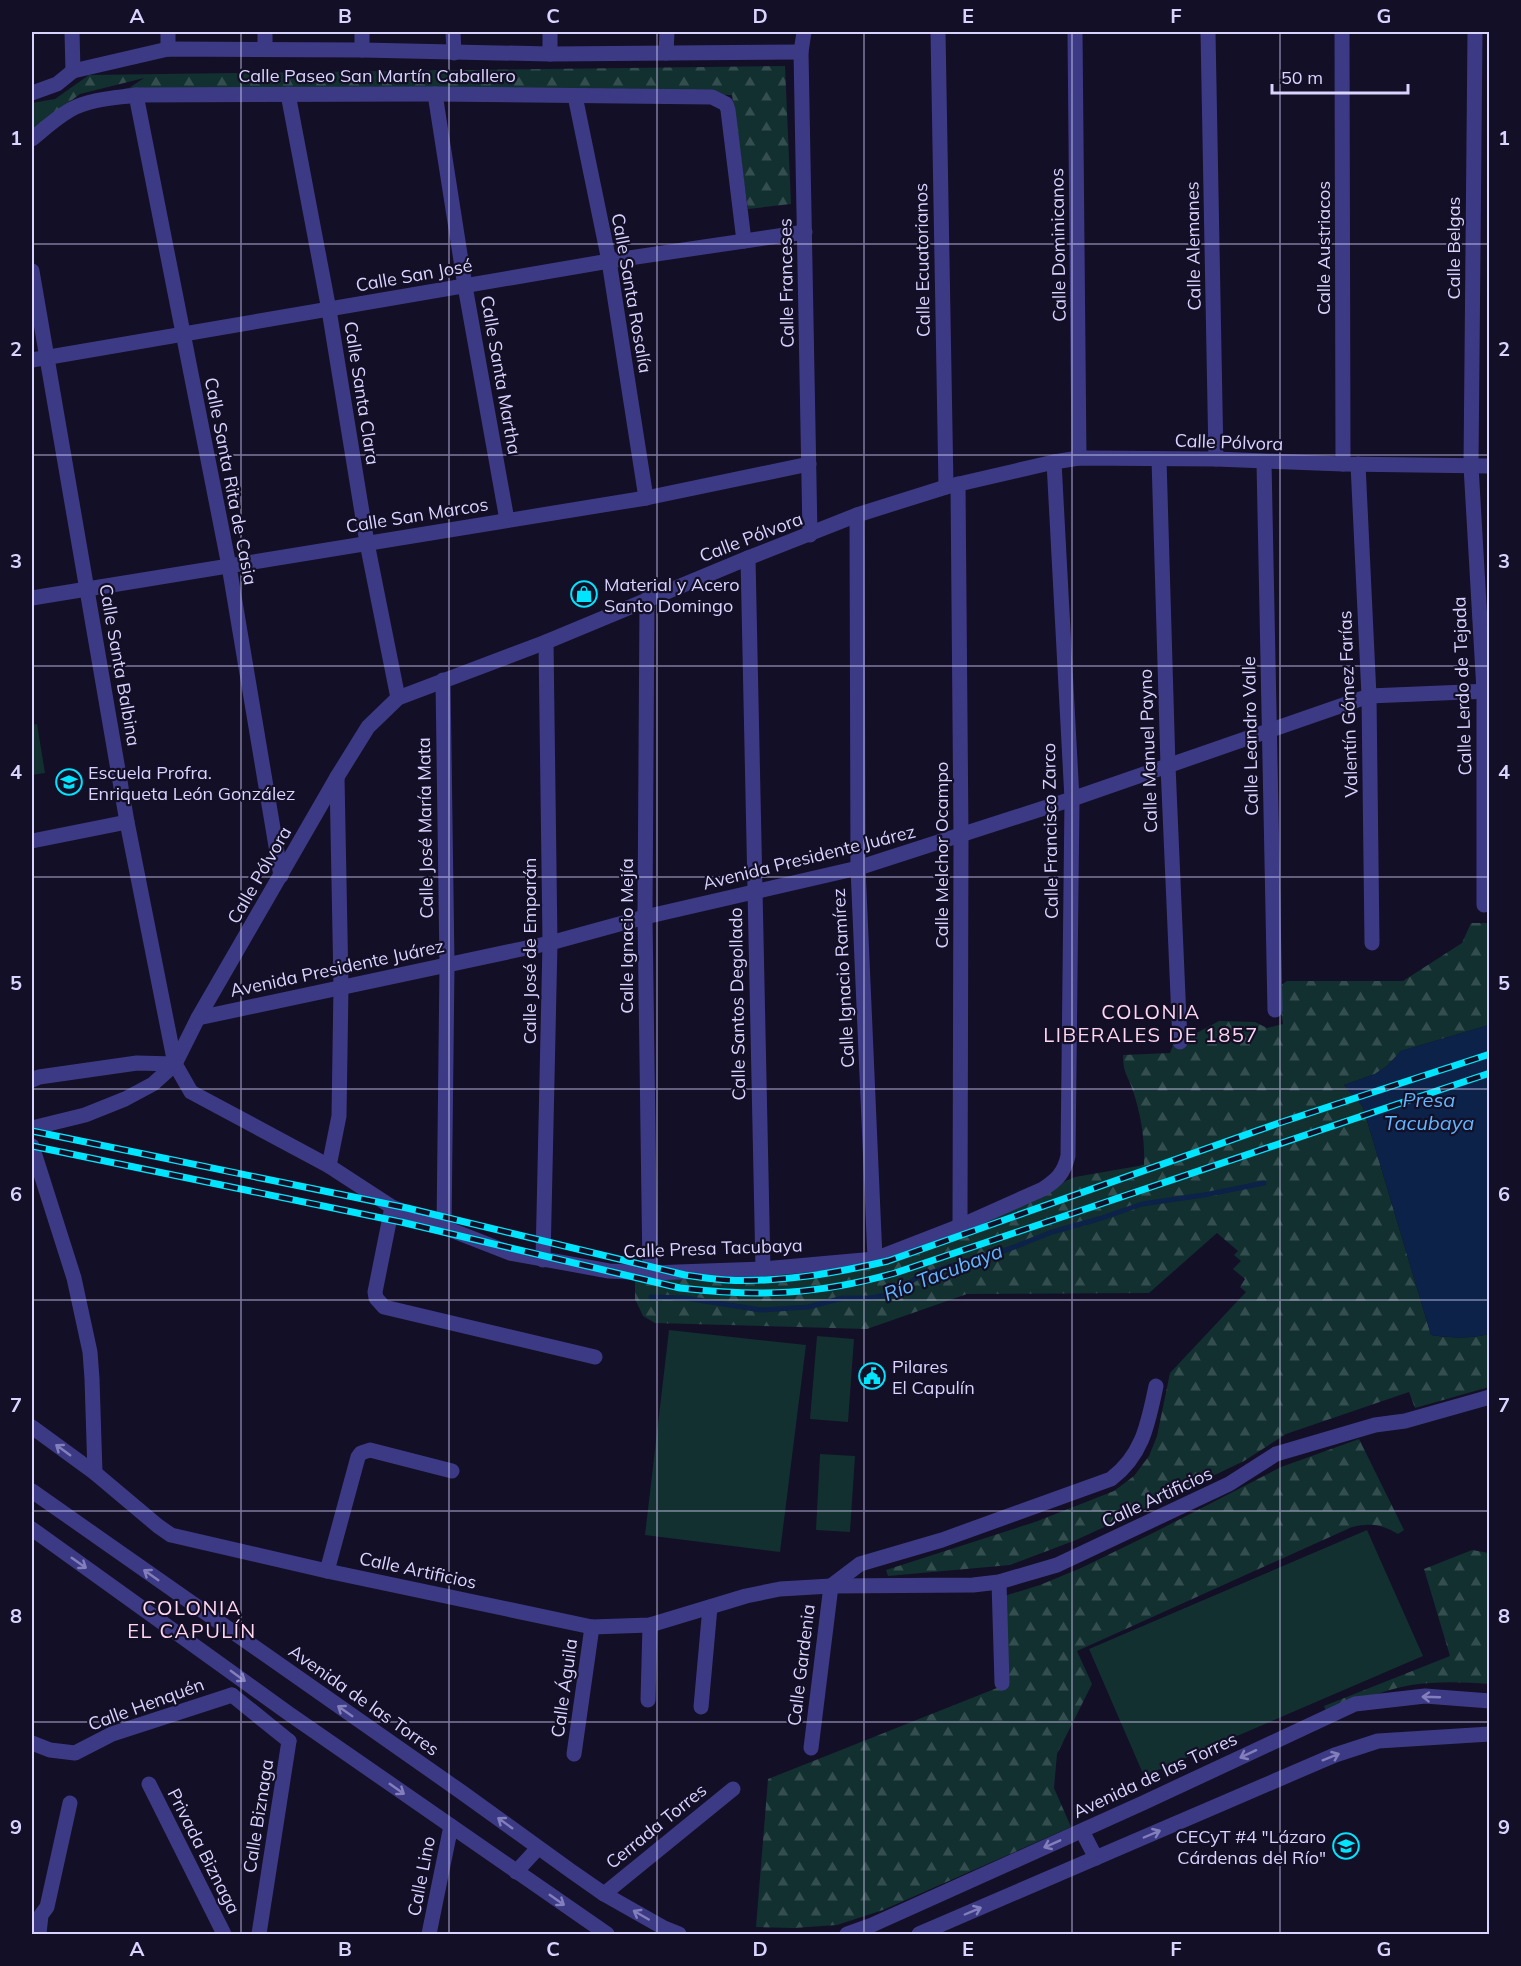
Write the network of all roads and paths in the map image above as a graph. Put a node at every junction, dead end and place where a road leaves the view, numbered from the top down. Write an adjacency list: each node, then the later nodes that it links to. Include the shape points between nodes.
1 (72, 32): 21 (street)
2 (168, 32): 14 (street)
3 (265, 32): 15 (street)
4 (362, 32): 16 (street)
5 (453, 32): 18 (street)
6 (550, 32): 20 (street)
7 (667, 32): 19 (street)
8 (804, 32): 17 (street, Calle Franceses)
9 (938, 32): 45 (street, Calle Ecuatorianos)
10 (1075, 32): 36 (street, Calle Dominicanos)
11 (1208, 32): 38 (street, Calle Alemanes)
12 (1342, 32): 42 (street, Calle Austriacos)
13 (1475, 32): 43 (street, Calle Belgas)
14 (168, 49): 15 (street); 21 (street)
15 (265, 49): 16 (street)
16 (362, 50): 18 (street)
17 (801, 52): 19 (street); 28 (street, Calle Franceses)
18 (454, 53): 20 (street)
19 (666, 53): 20 (street)
20 (550, 54)
21 (73, 71): 22 (street, via 57,84)
22 (32, 93)
23 (136, 94): 24 (street, Calle Paseo San Martín Caballero); 27 (street, Calle Paseo San Martín Caballero, via 72,108); 34 (street, Calle Santa Rita de Casia)
24 (288, 94): 25 (street, Calle Paseo San Martín Caballero); 33 (street, Calle Santa Clara)
25 (435, 94): 26 (street, Calle Paseo San Martín Caballero); 32 (street, Calle Santa Martha)
26 (575, 96): 29 (street, Calle Paseo San Martín Caballero, via 712,97 726,104); 30 (street, Calle Santa Rosalía)
27 (32, 139)
28 (805, 232): 29 (street, Calle San José); 41 (street, Calle Franceses)
29 (744, 241): 30 (street, Calle San José)
30 (609, 261): 32 (street, Calle San José); 46 (street, Calle Santa Rosalía)
31 (32, 271): 35 (street, Calle Santa Balbina)
32 (465, 286): 33 (street, Calle San José); 48 (street, Calle Santa Martha)
33 (329, 310): 34 (street, Calle San José); 50 (street, Calle Santa Clara)
34 (182, 336): 35 (street, Calle San José); 52 (street, Calle Santa Rita de Casia)
35 (39, 359): 53 (street, Calle Santa Balbina)
36 (1079, 458): 37 (street, Calle Pólvora); 39 (street, Calle Pólvora)
37 (1159, 459): 38 (street, Calle Pólvora); 62 (street, Calle Manuel Payno)
38 (1216, 459): 40 (street, Calle Pólvora)
39 (1054, 462): 45 (street, Calle Pólvora); 64 (street, Calle Francisco Zarco)
40 (1264, 462): 42 (street, Calle Pólvora); 61 (street, Calle Leandro Valle)
41 (808, 464): 46 (street, Calle San Marcos); 49 (street, Calle Franceses)
42 (1351, 464): 43 (street, Calle Pólvora); 59 (street, Valentín Gómez Farías)
43 (1471, 465): 44 (street, Calle Pólvora); 58 (street, Calle Lerdo de Tejada)
44 (1490, 466)
45 (952, 486): 47 (street, Calle Pólvora); 66 (street, Calle Melchor Ocampo)
46 (646, 498): 48 (street, Calle San Marcos)
47 (857, 515): 49 (street, Calle Pólvora); 68 (street, Calle Ignacio Ramírez)
48 (507, 520): 50 (street, Calle San Marcos)
49 (810, 535): 51 (street, Calle Pólvora)
50 (367, 543): 52 (street, Calle San Marcos); 60 (street, Calle Santa Clara)
51 (748, 558): 55 (street, Calle Pólvora); 70 (street, Calle Santos Degollado)
52 (229, 566): 53 (street, Calle San Marcos); 69 (street, Calle Santa Rita de Casia)
53 (87, 589): 54 (street, Calle San Marcos); 65 (street, Calle Santa Balbina)
54 (32, 598)
55 (647, 599): 56 (street, Calle Pólvora); 72 (street, Calle Ignacio Mejía)
56 (546, 642): 57 (street, Calle Pólvora); 73 (street, Calle José de Emparán)
57 (443, 680): 60 (street, Calle Pólvora); 75 (street, Calle José María Mata)
58 (1487, 691): 59 (street, Avenida Presidente Juárez); 71 (street, Calle Lerdo de Tejada)
59 (1368, 696): 61 (street, Avenida Presidente Juárez); 74 (street, Valentín Gómez Farías)
60 (398, 698): 63 (street, Calle Pólvora, via 368,727)
61 (1270, 730): 62 (street, Avenida Presidente Juárez); 77 (street, Calle Leandro Valle)
62 (1168, 766): 64 (street, Avenida Presidente Juárez); 79 (street, Calle Manuel Payno)
63 (337, 777): 69 (street, Calle Pólvora); 76 (street)
64 (1072, 799): 66 (street, Avenida Presidente Juárez); 85 (street, Calle Francisco Zarco, via 1068,1156 1056,1181)
65 (127, 822): 67 (street); 80 (street, Calle Santa Balbina)
66 (961, 836): 68 (street, Avenida Presidente Juárez); 87 (street, Calle Melchor Ocampo)
67 (32, 841)
68 (858, 868): 70 (street, Avenida Presidente Juárez); 89 (street, Calle Ignacio Ramírez)
69 (281, 876): 78 (street, Calle Pólvora)
70 (754, 892): 72 (street, Avenida Presidente Juárez); 91 (street, Calle Santos Degollado)
71 (1484, 905)
72 (645, 917): 73 (street, Avenida Presidente Juárez); 92 (street, Calle Ignacio Mejía)
73 (550, 943): 75 (street, Avenida Presidente Juárez); 90 (street, Calle José de Emparán)
74 (1372, 944)
75 (447, 965): 76 (street, Avenida Presidente Juárez); 88 (street, Calle José María Mata)
76 (341, 986): 78 (street, Avenida Presidente Juárez); 84 (street, via 339,1116)
77 (1275, 1010)
78 (198, 1018): 80 (street, Calle Pólvora)
79 (1180, 1042)
80 (175, 1064): 81 (street, via 137,1063); 82 (street, via 153,1084 125,1098 85,1115); 84 (street, Calle Presa Tacubaya, via 191,1092)
81 (32, 1080)
82 (32, 1128)
83 (32, 1146): 98 (street, via 74,1278 90,1352)
84 (329, 1166): 86 (street, Calle Presa Tacubaya)
85 (1043, 1189): 87 (street, Calle Presa Tacubaya)
86 (392, 1207): 88 (street, Calle Presa Tacubaya); 93 (street, via 375,1292 378,1303)
87 (960, 1226): 89 (street, Calle Presa Tacubaya)
88 (444, 1228): 90 (street, Calle Presa Tacubaya, via 510,1253)
89 (875, 1259): 91 (street, Calle Presa Tacubaya)
90 (543, 1260): 92 (street, Calle Presa Tacubaya)
91 (763, 1269): 92 (street, Calle Presa Tacubaya)
92 (650, 1273)
93 (595, 1357)
94 (1156, 1386): 103 (street, via 1138,1450 1111,1479 942,1540 860,1564)
95 (1490, 1397): 102 (street, Calle Artificios, via 1276,1454 1229,1484 1057,1565)
96 (32, 1427): 98 (street, Calle Artificios, one-way to 96)
97 (452, 1471): 101 (street, via 369,1450 361,1453)
98 (95, 1473): 101 (street, Calle Artificios, via 171,1535)
99 (32, 1493): 121 (street, Avenida de las Torres, one-way to 99)
100 (32, 1529): 119 (street, one-way to 119)
101 (327, 1571): 106 (street, Calle Artificios)
102 (999, 1582): 103 (street, Calle Artificios); 107 (street)
103 (831, 1586): 104 (street, Calle Artificios, via 780,1589); 114 (street, Calle Gardenia)
104 (710, 1607): 105 (street, Calle Artificios); 111 (street)
105 (650, 1625): 106 (street, Calle Artificios); 109 (street)
106 (592, 1627): 115 (street, Calle Águila)
107 (1002, 1683)
108 (232, 1695): 113 (street, Calle Henquén, via 112,1734 75,1753); 129 (street, Calle Biznaga, via 289,1741)
109 (648, 1700)
110 (1490, 1701): 120 (street, Avenida de las Torres, one-way to 120, via 1425,1696 1355,1704)
111 (701, 1707)
112 (1490, 1734): 122 (street, one-way to 112, via 1335,1755 1378,1741)
113 (32, 1743)
114 (811, 1748)
115 (574, 1755)
116 (149, 1784): 128 (street, Privada Biznaga)
117 (733, 1790): 124 (street, Cerrada Torres)
118 (70, 1803): 126 (street, via 47,1907)
119 (451, 1826): 123 (street); 130 (street, Calle Lino)
120 (1082, 1831): 122 (street); 133 (street, Avenida de las Torres, one-way to 133)
121 (538, 1848): 123 (street); 124 (street, Avenida de las Torres)
122 (1095, 1858): 134 (street, one-way to 122)
123 (516, 1872): 131 (street, one-way to 131)
124 (604, 1894): 132 (street, Avenida de las Torres, one-way to 124)
125 (32, 1903): 126 (street)
126 (41, 1915): 127 (street)
127 (39, 1935)
128 (224, 1935)
129 (259, 1935)
130 (429, 1935)
131 (607, 1935)
132 (679, 1935)
133 (847, 1935)
134 (919, 1935)

